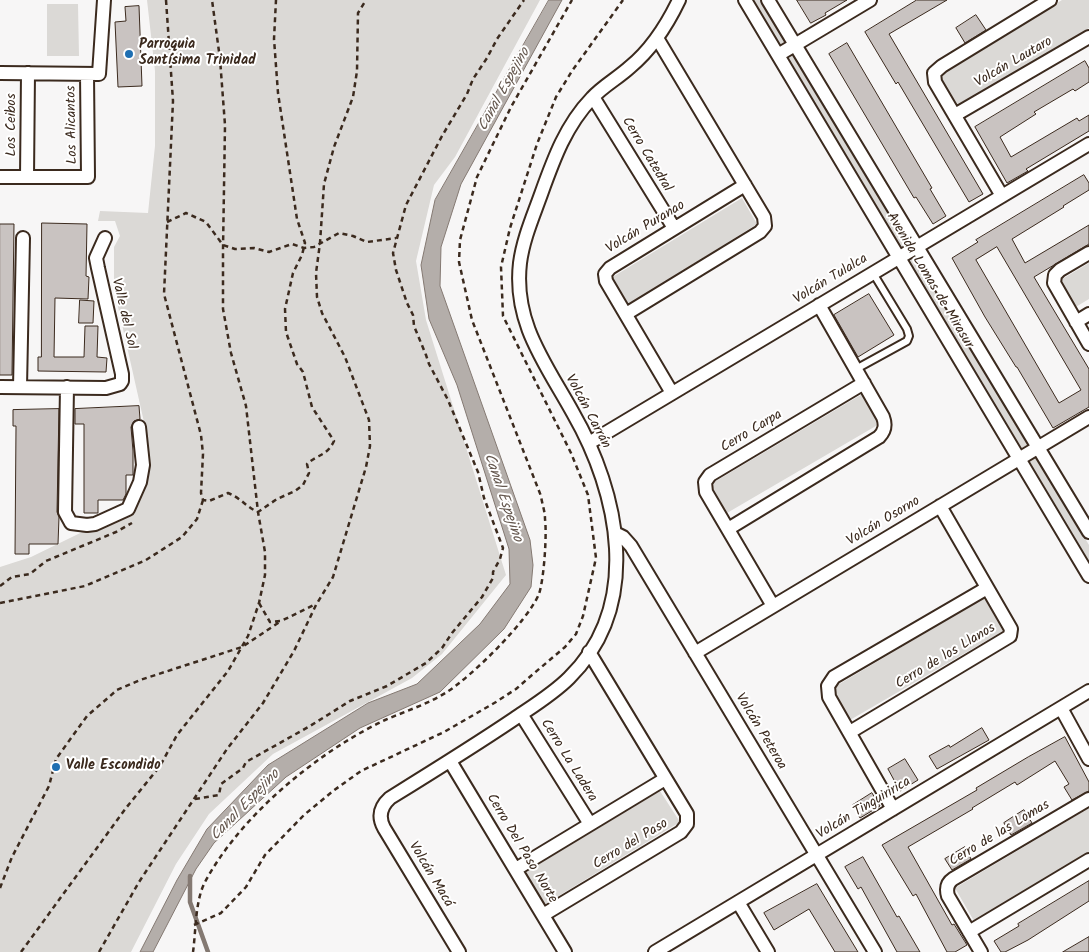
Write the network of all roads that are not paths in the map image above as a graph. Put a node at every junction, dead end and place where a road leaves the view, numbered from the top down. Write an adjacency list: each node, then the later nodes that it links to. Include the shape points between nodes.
1 (104, 0): 13 (street)
2 (679, 0): 8 (street, Volcán Carrán)
3 (745, 0): 10 (street, Avenida Lomas de Mirasur)
4 (768, 0): 9 (street, Avenida Lomas de Mirasur)
5 (870, 0): 9 (street)
6 (1050, 0): 15 (street, via 934,73 935,82)
7 (1089, 37): 15 (street, Volcán Lautaro)
8 (657, 38): 14 (street, Volcán Carrán, via 639,60); 19 (street)
9 (795, 45): 10 (street); 24 (street, Avenida Lomas de Mirasur)
10 (778, 55): 26 (street, Avenida Lomas de Mirasur)
11 (0, 73): 12 (street)
12 (28, 73): 13 (street); 18 (street, Los Ceibos)
13 (93, 74): 18 (street, Los Alicantos, via 88,177)
14 (593, 96): 21 (street, Cerro Catedral); 41 (street, Volcán Carrán, via 575,118 559,147 525,239 520,264 521,301 530,334)
15 (955, 115): 20 (street)
16 (1089, 144): 20 (street, Volcán Tulalca)
17 (0, 177): 18 (street, Los Alicantos)
18 (27, 177)
19 (745, 185): 21 (street, Volcán Puranao); 29 (street, via 764,217 763,230)
20 (1002, 196): 24 (street, Volcán Tulalca)
21 (674, 228): 29 (street, Volcán Puranao, via 607,270 606,281)
22 (23, 238): 36 (street)
23 (105, 238): 37 (street, Valle del Sol, via 96,258 122,381 117,386 106,388)
24 (917, 247): 26 (street, Volcán Tulalca); 42 (street, Avenida Lomas de Mirasur)
25 (1089, 252): 31 (street, via 1054,275 1054,283)
26 (898, 258): 27 (street, Volcán Tulalca); 43 (street, Avenida Lomas de Mirasur)
27 (873, 272): 28 (street, Volcán Tulalca); 33 (lane, via 909,336 908,341)
28 (819, 305): 33 (street); 38 (street, Volcán Tulalca)
29 (626, 314): 38 (street, Volcán Puranao)
30 (1089, 314): 31 (street)
31 (1076, 322): 32 (street)
32 (1089, 344)
33 (856, 369): 34 (street)
34 (864, 383): 45 (street, via 885,422 879,437); 45 (street, Cerro Carpa, via 707,478 706,492)
35 (0, 387): 36 (street)
36 (20, 387): 37 (street)
37 (67, 387): 40 (street, via 65,512 74,524 91,525 128,509 140,482 143,465)
38 (672, 393): 41 (street, Volcán Tulalca)
39 (1089, 417): 42 (street, Volcán Osorno)
40 (139, 427)
41 (589, 443): 47 (street, Volcán Carrán)
42 (1038, 447): 43 (street, Volcán Osorno); 46 (street, Avenida Lomas de Mirasur)
43 (1018, 459): 44 (street, Volcán Osorno); 48 (street, Avenida Lomas de Mirasur)
44 (940, 506): 49 (street, Cerro de los Llanos); 50 (street, Volcán Osorno)
45 (728, 529): 50 (street, Cerro Carpa)
46 (1089, 532)
47 (615, 533): 51 (street, Volcán Carrán, via 617,566 614,594 603,628); 52 (street, Volcán Peteroa, via 627,541)
48 (1089, 576)
49 (987, 588): 56 (street, via 834,677 828,686 829,697); 56 (street, Cerro de los Llanos, via 1011,629 1010,636)
50 (773, 606): 52 (street, Volcán Osorno)
51 (589, 652): 55 (street, Volcán Carrán, via 564,682); 59 (street, Cerro del Paso)
52 (695, 653): 64 (street, Volcán Peteroa)
53 (1089, 691): 54 (street, Volcán Tinguiririca)
54 (1061, 708): 57 (street); 61 (street, Volcán Tinguiririca)
55 (521, 714): 58 (street, Volcán Carrán); 63 (street, Cerro La Ladera)
56 (850, 732): 61 (street)
57 (1089, 759)
58 (450, 761): 62 (street, Volcán Carrán, via 390,798); 66 (street, Cerro Del Paso Norte)
59 (666, 779): 63 (street); 68 (street, Cerro del Paso, via 687,814 685,828)
60 (1089, 799): 69 (street, Cerro de las Lomas, via 950,881 948,896)
61 (893, 809): 64 (street, Volcán Tinguiririca)
62 (381, 812): 70 (street, Volcán Macá, via 384,828)
63 (590, 824): 66 (street)
64 (816, 855): 67 (street, Volcán Tinguiririca); 74 (street, Volcán Peteroa)
65 (1089, 860): 69 (street)
66 (516, 869): 68 (street, Cerro Del Paso Norte)
67 (738, 902): 72 (street, Volcán Tinguiririca); 73 (street)
68 (543, 915): 71 (street, Cerro Del Paso Norte)
69 (969, 932): 75 (street, Cerro de las Lomas)
70 (459, 952)
71 (565, 952)
72 (655, 952)
73 (768, 952)
74 (875, 952)
75 (981, 952)

